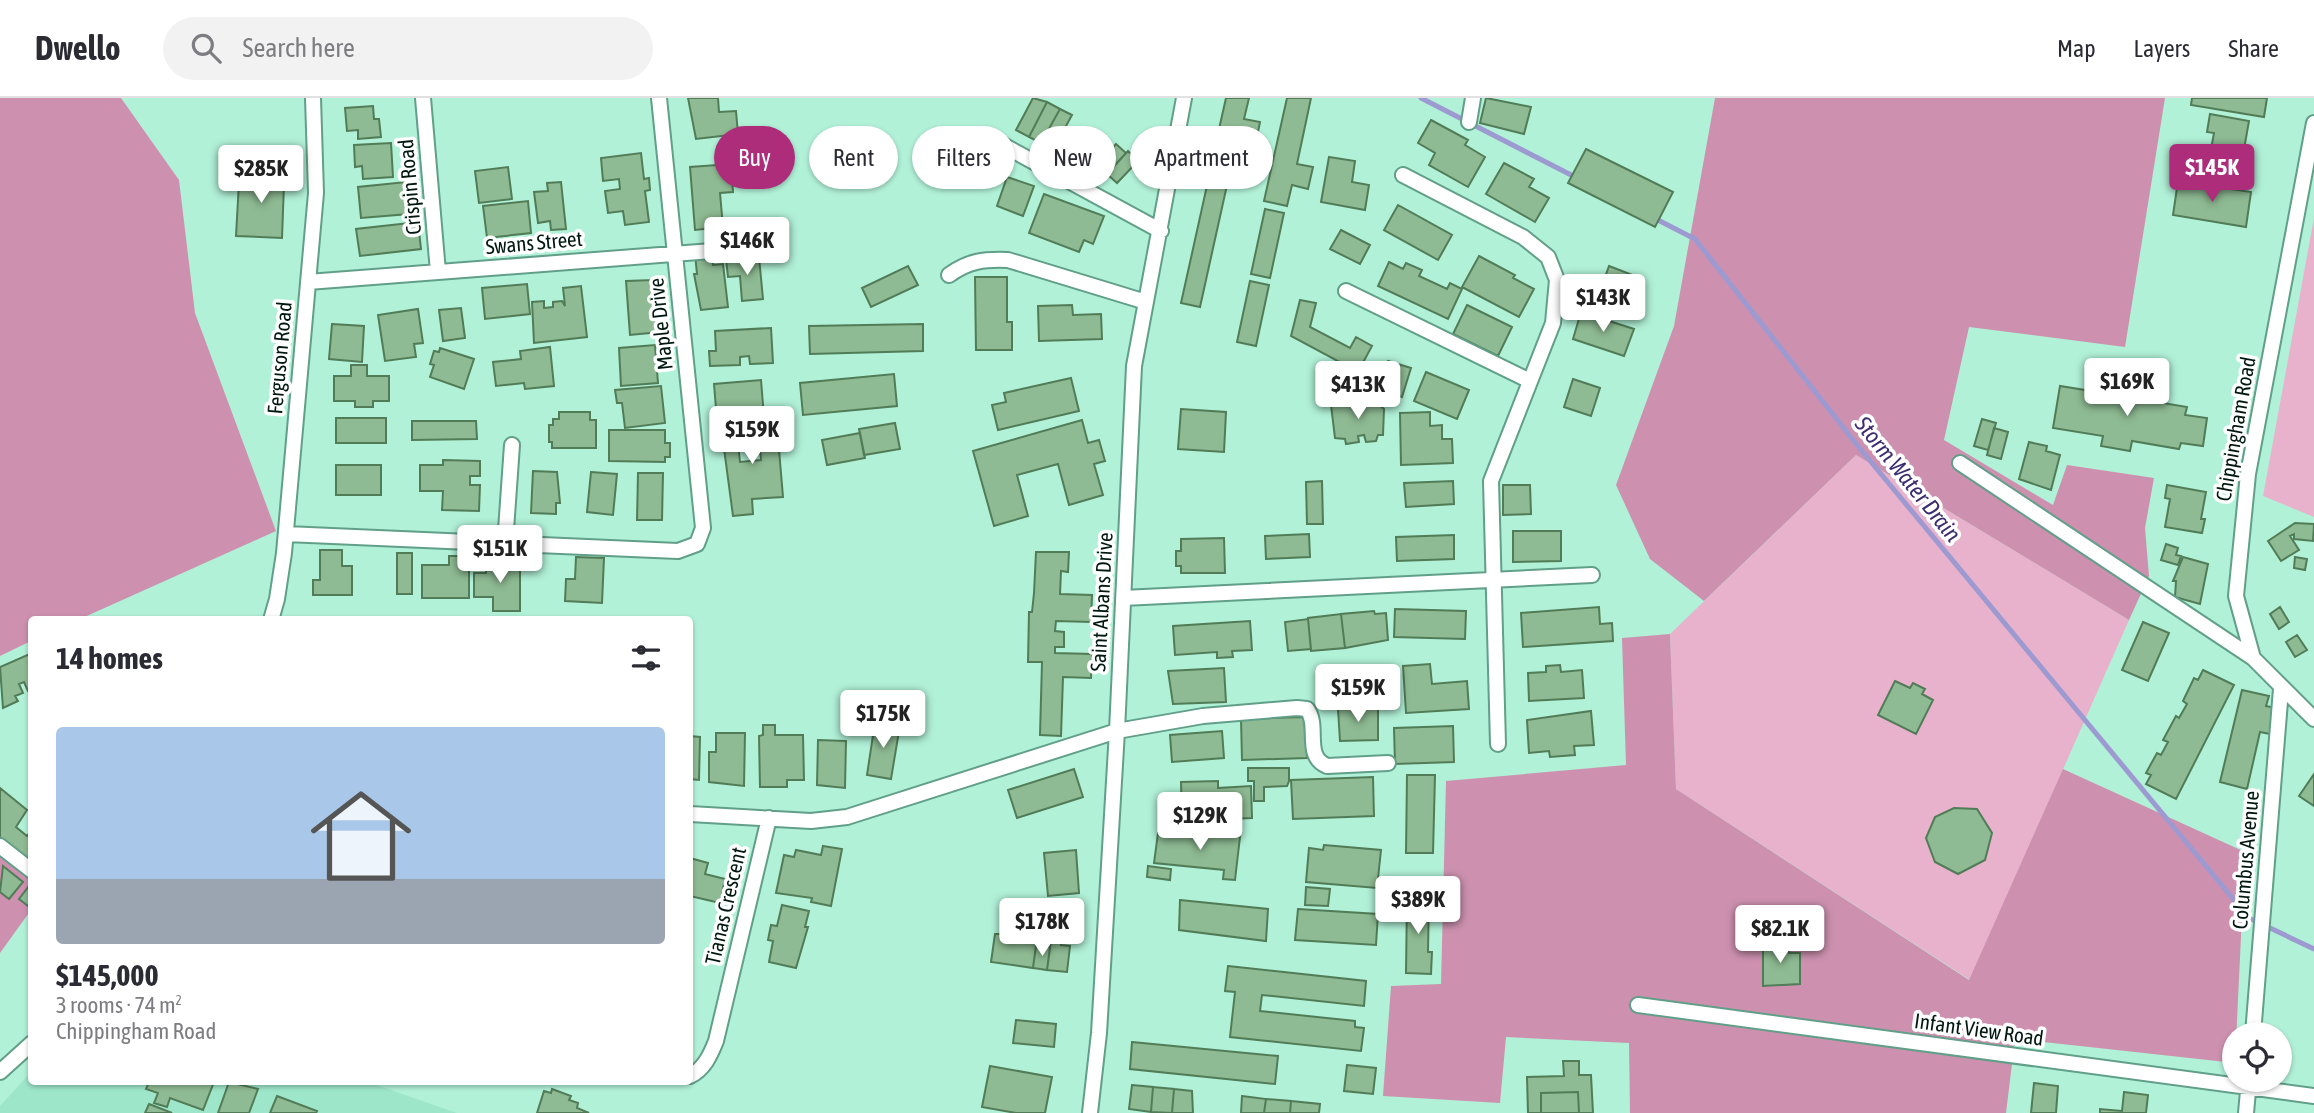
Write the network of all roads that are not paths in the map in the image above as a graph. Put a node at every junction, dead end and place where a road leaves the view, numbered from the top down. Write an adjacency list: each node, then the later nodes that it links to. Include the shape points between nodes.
1 (313, 98): 15 (street, Ferguson Road, via 316,193)
2 (423, 98): 13 (street, Crispin Road)
3 (659, 98): 12 (street, Maple Drive)
4 (1184, 98): 10 (street, Saint Albans Drive)
5 (1473, 98): 6 (street)
6 (1469, 122)
7 (2314, 123): 27 (street, Chippingham Road, via 2239,541 2236,596)
8 (1015, 152): 10 (street)
9 (1403, 175): 18 (street, via 1523,237 1548,257 1557,280 1556,307)
10 (1161, 230): 17 (street, Saint Albans Drive)
11 (764, 247): 12 (street, Swans Street)
12 (675, 252): 13 (street, Swans Street); 22 (street, Maple Drive, via 704,527 697,544 678,551)
13 (438, 272): 15 (street, Swans Street)
14 (949, 275): 17 (street, via 965,263 1008,260)
15 (308, 282): 21 (street, Ferguson Road)
16 (1346, 291): 18 (street)
17 (1146, 302): 25 (street, Saint Albans Drive, via 1134,366)
18 (1530, 381): 24 (street, via 1491,481)
19 (512, 445): 22 (street)
20 (1960, 463): 27 (street)
21 (286, 534): 22 (street); 26 (street, Ferguson Road)
22 (505, 544)
23 (1592, 575): 24 (street)
24 (1494, 581): 25 (street); 31 (street)
25 (1124, 598): 30 (street, Saint Albans Drive)
26 (272, 616)
27 (2253, 659): 28 (street, Chippingham Road)
28 (2281, 689): 29 (street, Chippingham Road); 38 (street, Columbus Avenue)
29 (2314, 719)
30 (1117, 731): 32 (street, via 1203,716 1307,709 1312,716 1313,753 1320,763); 34 (street, via 847,817 811,821); 46 (street, Saint Albans Drive)
31 (1498, 744)
32 (1388, 763)
33 (693, 814): 34 (street)
34 (769, 818): 41 (street, Tianas Crescent, via 716,1041 709,1058)
35 (0, 846): 36 (street)
36 (28, 868)
37 (1638, 1005): 42 (street, Infant View Road)
38 (2254, 1022)
39 (28, 1047): 40 (street)
40 (0, 1072)
41 (693, 1074)
42 (2222, 1081)
43 (2248, 1092): 47 (street)
44 (2292, 1092): 45 (street, Infant View Road)
45 (2314, 1096)
46 (1090, 1113)
47 (2246, 1113)

